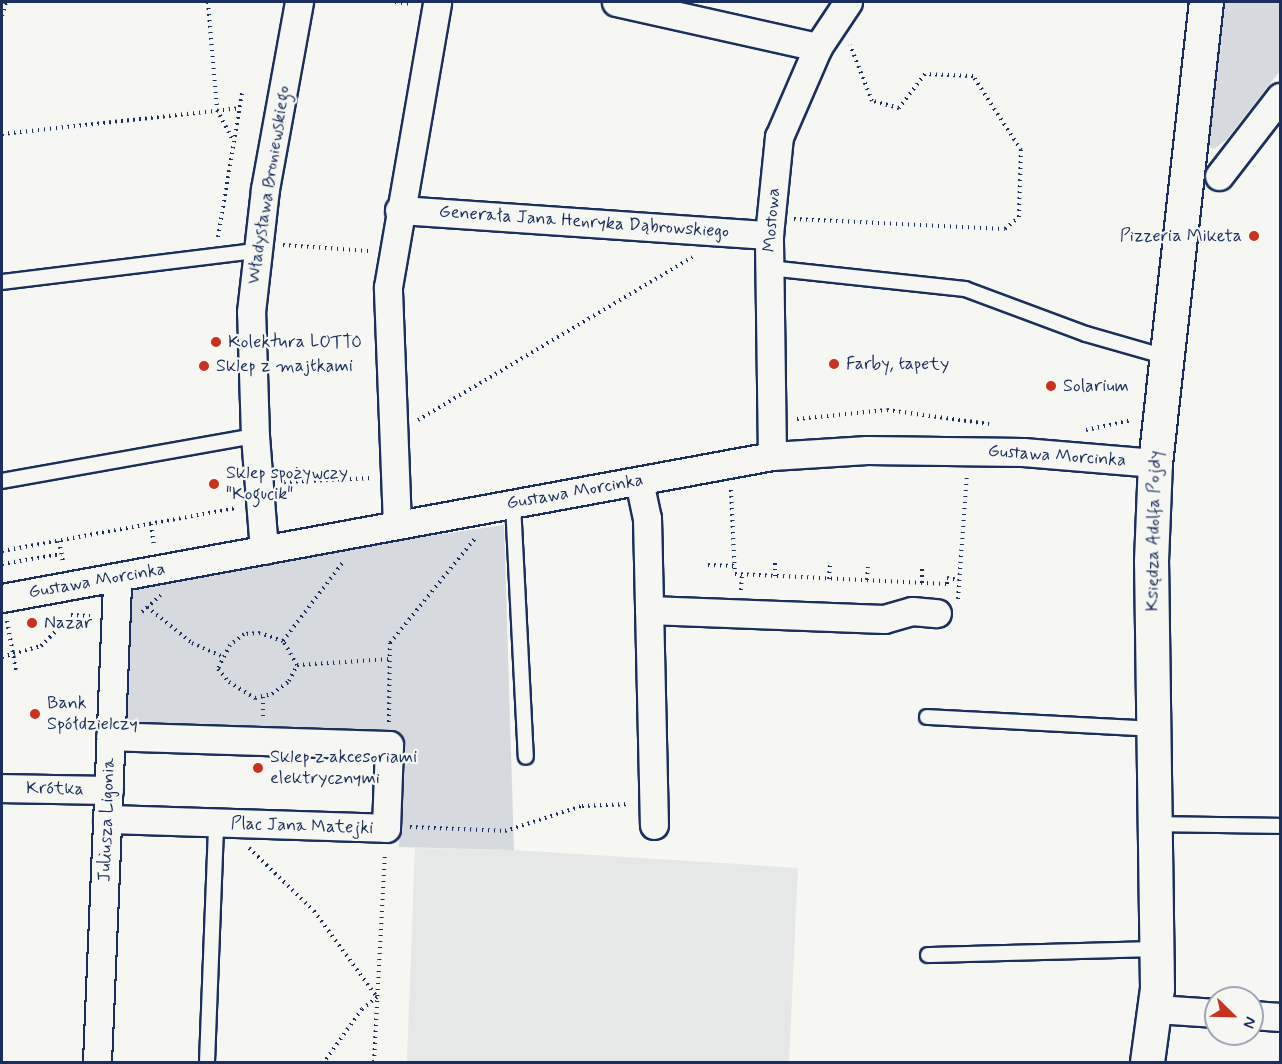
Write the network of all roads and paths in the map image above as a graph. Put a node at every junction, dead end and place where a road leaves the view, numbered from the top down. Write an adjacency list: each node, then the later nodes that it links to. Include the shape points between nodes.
1 (6, 2): 8 (path)
2 (208, 2): 14 (path)
3 (299, 2): 21 (street, Władysława Broniewskiego)
4 (437, 2): 18 (street)
5 (616, 2): 10 (street)
6 (848, 2): 10 (street, Mostowa)
7 (1206, 2): 26 (street, Księdza Adolfa Pojdy)
8 (2, 16)
9 (850, 44): 19 (path, via 872,100 899,108 925,74 972,76 1021,150 1019,217 1005,229)
10 (818, 47): 19 (street, Mostowa, via 779,137)
11 (243, 93): 13 (path)
12 (1281, 97): 17 (street)
13 (240, 108): 14 (path); 16 (path)
14 (217, 110): 15 (path); 16 (path)
15 (2, 135)
16 (234, 142): 23 (path)
17 (1219, 176)
18 (399, 210): 20 (street, Generała Jana Henryka Dąbrowskiego); 31 (street, via 388,287)
19 (777, 227): 20 (street, Generała Jana Henryka Dąbrowskiego); 24 (street, Mostowa)
20 (734, 232): 31 (path)
21 (265, 248): 22 (path); 23 (lane); 32 (street, Władysława Broniewskiego, via 251,312)
22 (381, 252)
23 (215, 256): 25 (lane)
24 (769, 268): 26 (lane, via 965,289 1086,334); 33 (street, Mostowa)
25 (2, 282)
26 (1166, 357): 35 (street, Księdza Adolfa Pojdy)
27 (793, 420): 29 (path, via 887,410)
28 (1133, 420): 30 (path)
29 (1000, 425)
30 (1083, 431)
31 (394, 434): 44 (street)
32 (255, 436): 38 (lane); 50 (street, Władysława Broniewskiego)
33 (772, 456): 34 (street, Gustawa Morcinka); 35 (street, Gustawa Morcinka, via 867,450 1023,452)
34 (727, 464): 39 (street, Gustawa Morcinka); 61 (path)
35 (1155, 464): 87 (street, Księdza Adolfa Pojdy, via 1151,561)
36 (967, 468): 68 (path)
37 (385, 477): 40 (path)
38 (2, 481)
39 (639, 481): 41 (street, Gustawa Morcinka); 74 (street, via 647,519)
40 (275, 483)
41 (513, 504): 44 (street, Gustawa Morcinka); 45 (lane)
42 (241, 507): 43 (path)
43 (151, 524): 48 (path); 49 (path)
44 (397, 525): 50 (street, Gustawa Morcinka)
45 (515, 531): 46 (path); 90 (lane)
46 (476, 537): 47 (path); 83 (path, via 390,644)
47 (465, 539)
48 (59, 541): 51 (path); 52 (path)
49 (155, 549)
50 (264, 550): 65 (street, Gustawa Morcinka)
51 (2, 551)
52 (61, 554): 55 (path); 58 (path)
53 (355, 559): 54 (path)
54 (344, 561): 56 (path); 79 (path)
55 (63, 563)
56 (332, 563)
57 (775, 563): 64 (path)
58 (2, 564)
59 (708, 565): 61 (path)
60 (830, 565): 66 (path)
61 (734, 566): 64 (path, via 735,574 742,576)
62 (868, 567): 67 (path)
63 (922, 569): 69 (path)
64 (775, 576): 66 (path)
65 (117, 577): 71 (street, Gustawa Morcinka); 88 (street, Juliusza Ligonia)
66 (829, 579): 67 (path)
67 (867, 580): 69 (path)
68 (959, 580): 69 (path); 75 (path)
69 (922, 583)
70 (173, 592): 72 (path, via 162,594)
71 (2, 598): 80 (path)
72 (147, 607): 78 (path); 81 (path, via 192,643)
73 (70, 608): 76 (path)
74 (649, 610): 75 (street, via 884,619 912,611); 93 (street)
75 (947, 611)
76 (71, 616): 77 (path); 80 (path, via 41,646)
77 (100, 616)
78 (136, 617)
79 (283, 641): 81 (path, via 260,633 244,634); 84 (path)
80 (13, 655): 82 (path); 85 (path)
81 (222, 656): 84 (path, via 218,669 229,682 255,698 272,694 289,681)
82 (2, 657)
83 (390, 659): 84 (path); 89 (path)
84 (297, 665)
85 (16, 670)
86 (927, 717): 87 (lane)
87 (1154, 729): 96 (street, Księdza Adolfa Pojdy)
88 (111, 736): 89 (street); 92 (street, Juliusza Ligonia)
89 (389, 745): 98 (street, Plac Jana Matejki)
90 (526, 757)
91 (2, 788): 92 (street, Krótka)
92 (109, 790): 94 (street, Juliusza Ligonia)
93 (654, 814): 98 (path, via 582,806 505,831)
94 (107, 819): 95 (street, Plac Jana Matejki); 106 (street, Juliusza Ligonia)
95 (220, 823): 98 (street, Plac Jana Matejki); 101 (path, via 314,911); 107 (lane)
96 (1156, 824): 97 (lane); 99 (street, Księdza Adolfa Pojdy)
97 (1281, 826)
98 (386, 828): 101 (path)
99 (1158, 949): 100 (lane); 102 (street, Księdza Adolfa Pojdy)
100 (928, 955)
101 (377, 997): 108 (path, via 362,1009); 109 (path)
102 (1156, 1009): 103 (street); 110 (street, Księdza Adolfa Pojdy)
103 (1204, 1012)
104 (1264, 1016): 105 (street)
105 (1281, 1017)
106 (97, 1062)
107 (207, 1062)
108 (324, 1062)
109 (374, 1062)
110 (1147, 1062)

